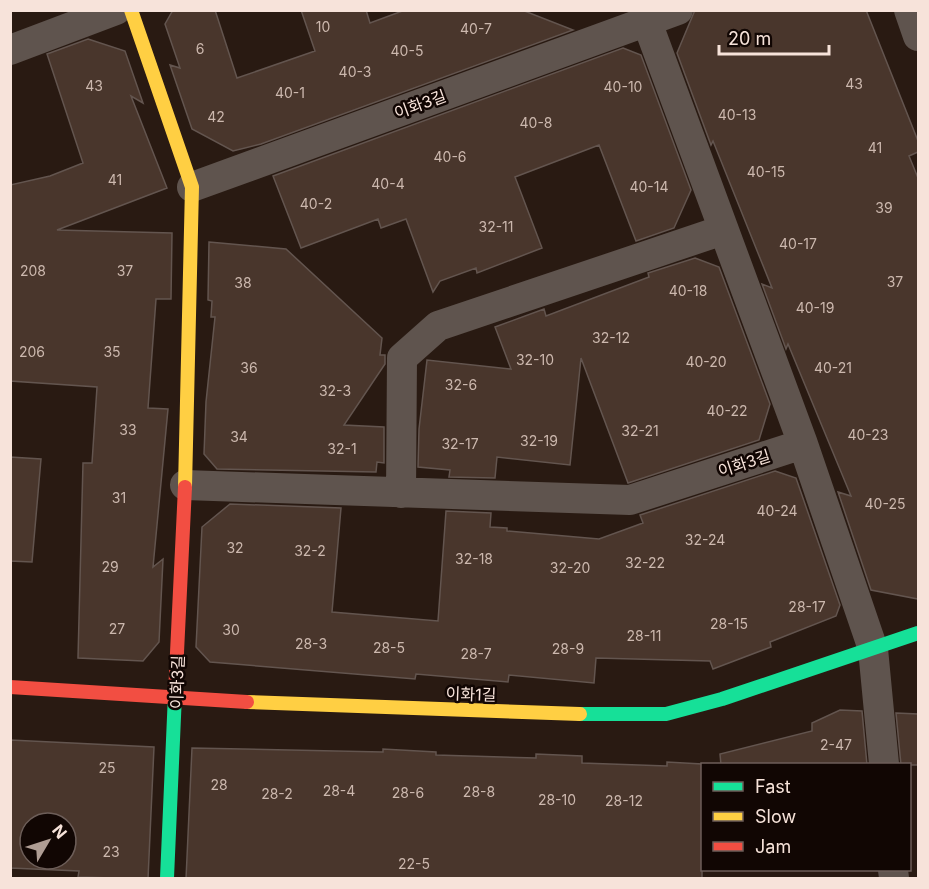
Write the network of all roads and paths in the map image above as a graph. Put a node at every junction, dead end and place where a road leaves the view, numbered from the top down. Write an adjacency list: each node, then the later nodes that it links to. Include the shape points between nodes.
1 (116, 10): 7 (street)
2 (131, 10): 8 (street, 이화3길)
3 (678, 10): 5 (street, 이화3길)
4 (909, 10): 6 (street)
5 (647, 22): 8 (street, 이화3길); 9 (street)
6 (918, 36)
7 (10, 50)
8 (192, 187): 11 (street, 이화3길)
9 (723, 230): 10 (street); 12 (street, via 438,326 402,358)
10 (803, 444): 12 (street, 이화3길, via 630,500); 14 (street)
11 (185, 485): 12 (street, 이화3길); 16 (street, 이화3길)
12 (400, 493)
13 (918, 633): 14 (street, 이화1길)
14 (873, 649): 16 (street, 이화1길, via 666,714 566,714); 17 (street)
15 (10, 687): 16 (street, 이화1길)
16 (176, 699): 18 (street, 이화3길)
17 (884, 763)
18 (167, 879)

